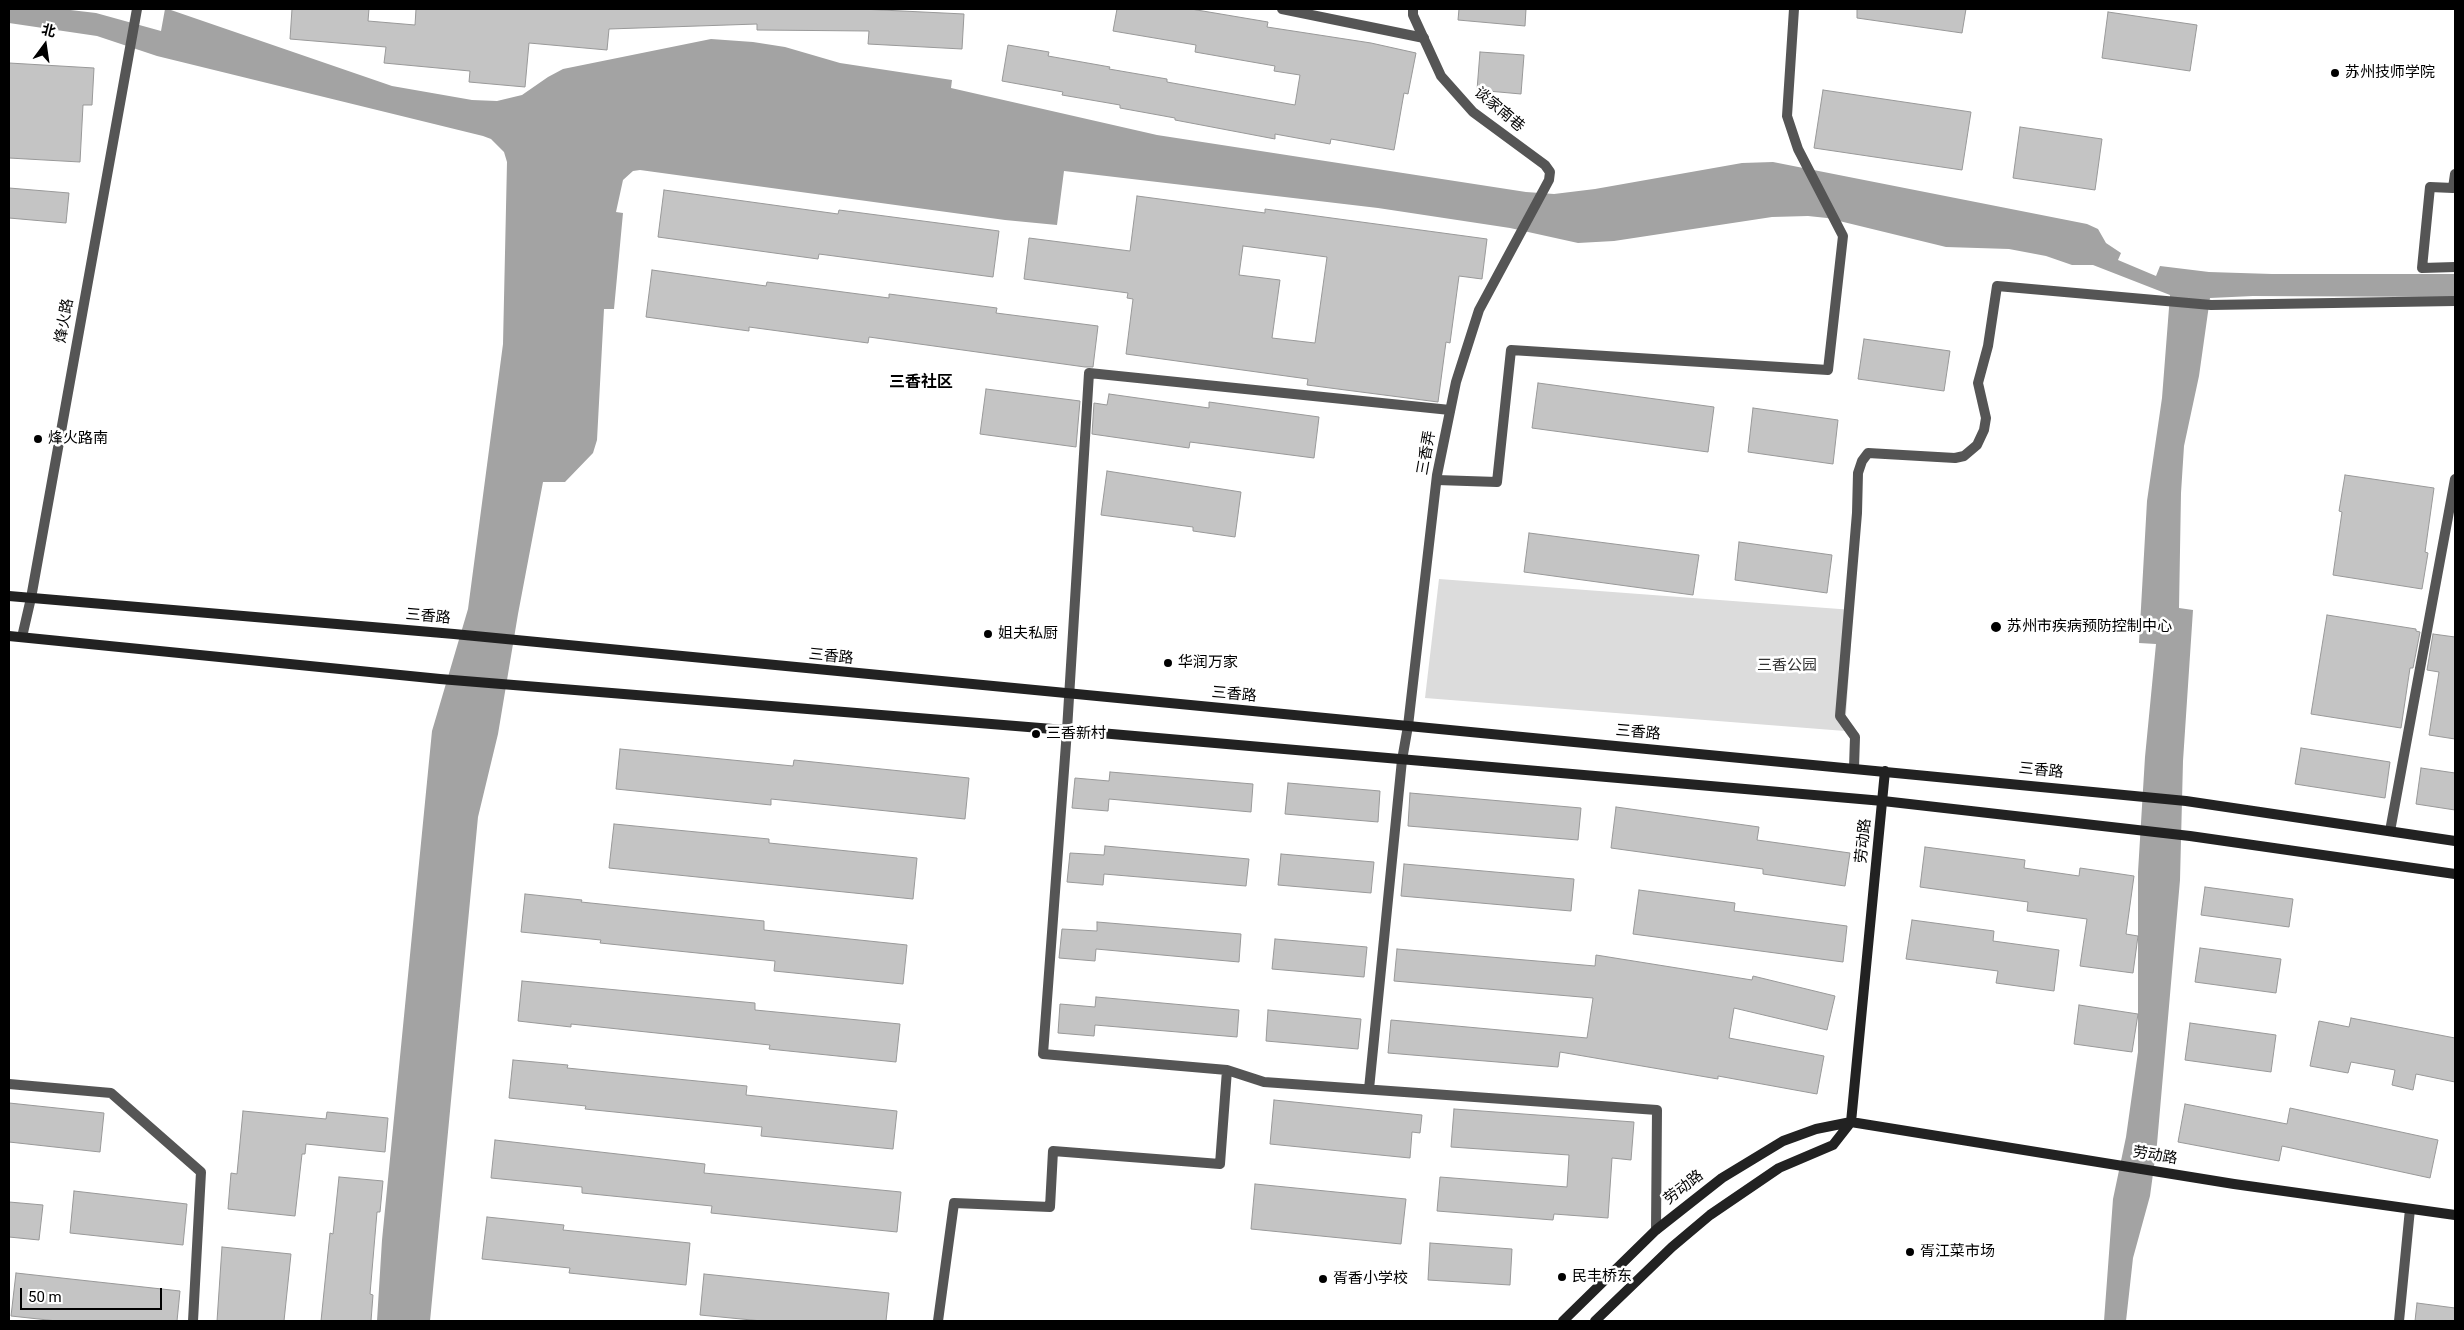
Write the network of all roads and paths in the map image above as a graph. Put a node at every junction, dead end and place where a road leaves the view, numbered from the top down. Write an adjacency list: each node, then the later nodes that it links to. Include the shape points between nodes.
1 (1282, 9): 5 (street)
2 (1413, 9): 5 (street, 谈家南巷)
3 (1794, 9): 12 (street, via 1787,116 1798,149 1843,236 1828,370 1511,350 1497,482)
4 (136, 14): 14 (street, 烽火路)
5 (1424, 38): 7 (street, 谈家南巷, via 1441,76 1473,112 1545,165)
6 (2455, 174): 8 (street, via 2454,188 2430,187 2422,268)
7 (1550, 176): 10 (street, 三香弄, via 1479,310)
8 (2455, 267)
9 (2455, 301): 21 (street, via 2211,305 1997,286 1988,346 1978,383 1986,418 1977,445 1964,456 1955,458 1868,453 1858,473 1840,716 1855,737)
10 (1450, 410): 12 (street, 三香弄); 17 (street, via 1089,373)
11 (2455, 479): 24 (street)
12 (1437, 480): 18 (street, 三香弄)
13 (9, 596): 14 (main road, 三香路)
14 (31, 598): 16 (street, 烽火路); 17 (main road, 三香路, via 454,634)
15 (9, 636): 16 (main road)
16 (22, 638): 19 (main road, via 440,680)
17 (1069, 695): 18 (main road, 三香路); 19 (street)
18 (1408, 726): 20 (street, 三香弄); 21 (main road, 三香路)
19 (1067, 730): 20 (main road); 27 (street, via 1043,1054)
20 (1402, 760): 23 (main road); 29 (street, 三香弄)
21 (1854, 768): 22 (main road, 三香路)
22 (1885, 771): 23 (main road, 劳动路); 24 (main road, 三香路, via 2186,801)
23 (1883, 802): 26 (main road, via 2190,836); 30 (main road, 劳动路)
24 (2390, 831): 25 (main road, 三香路)
25 (2455, 841)
26 (2455, 874)
27 (1227, 1070): 29 (street, via 1264,1082); 35 (street, via 1220,1164 1053,1151 1050,1207 954,1202)
28 (9, 1084): 34 (street, via 111,1093 201,1172)
29 (1369, 1089): 33 (street, via 1657,1110)
30 (1851, 1122): 31 (main road, 劳动路); 33 (main road, 劳动路, via 1816,1129 1769,1148 1722,1178); 37 (main road, via 1833,1145 1779,1168 1710,1215)
31 (2410, 1209): 32 (main road, 劳动路); 38 (street)
32 (2455, 1215)
33 (1656, 1230): 36 (main road, 劳动路)
34 (193, 1321)
35 (938, 1321)
36 (1563, 1321)
37 (1596, 1321)
38 (2399, 1321)

